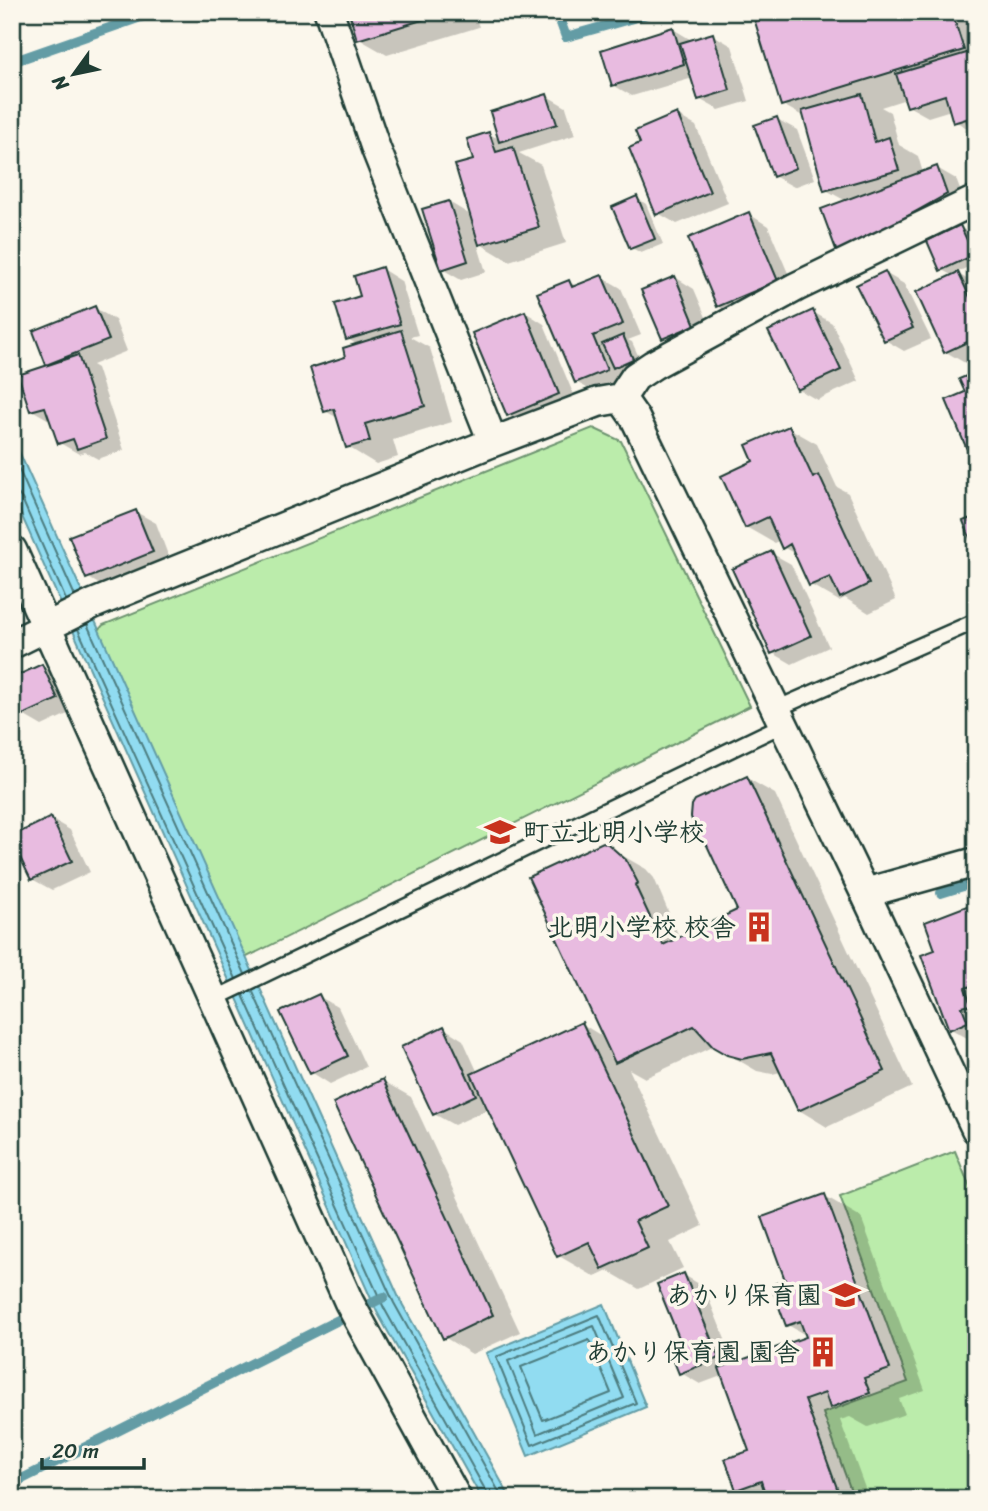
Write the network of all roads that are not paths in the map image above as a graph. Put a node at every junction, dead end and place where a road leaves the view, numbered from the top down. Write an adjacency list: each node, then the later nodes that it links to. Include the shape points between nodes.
1 (329, 12): 4 (street, via 376,149)
2 (976, 200): 3 (street, via 796,287 653,365 635,377)
3 (621, 398): 4 (street, via 598,402); 9 (street, via 635,418)
4 (493, 442): 7 (street)
5 (12, 550): 7 (street)
6 (976, 621): 9 (lane)
7 (53, 624): 8 (street); 12 (street)
8 (12, 644)
9 (780, 717): 11 (street); 12 (lane)
10 (976, 862): 11 (street)
11 (865, 893): 13 (street)
12 (219, 997): 14 (street, via 355,1312)
13 (976, 1129)
14 (457, 1499)

